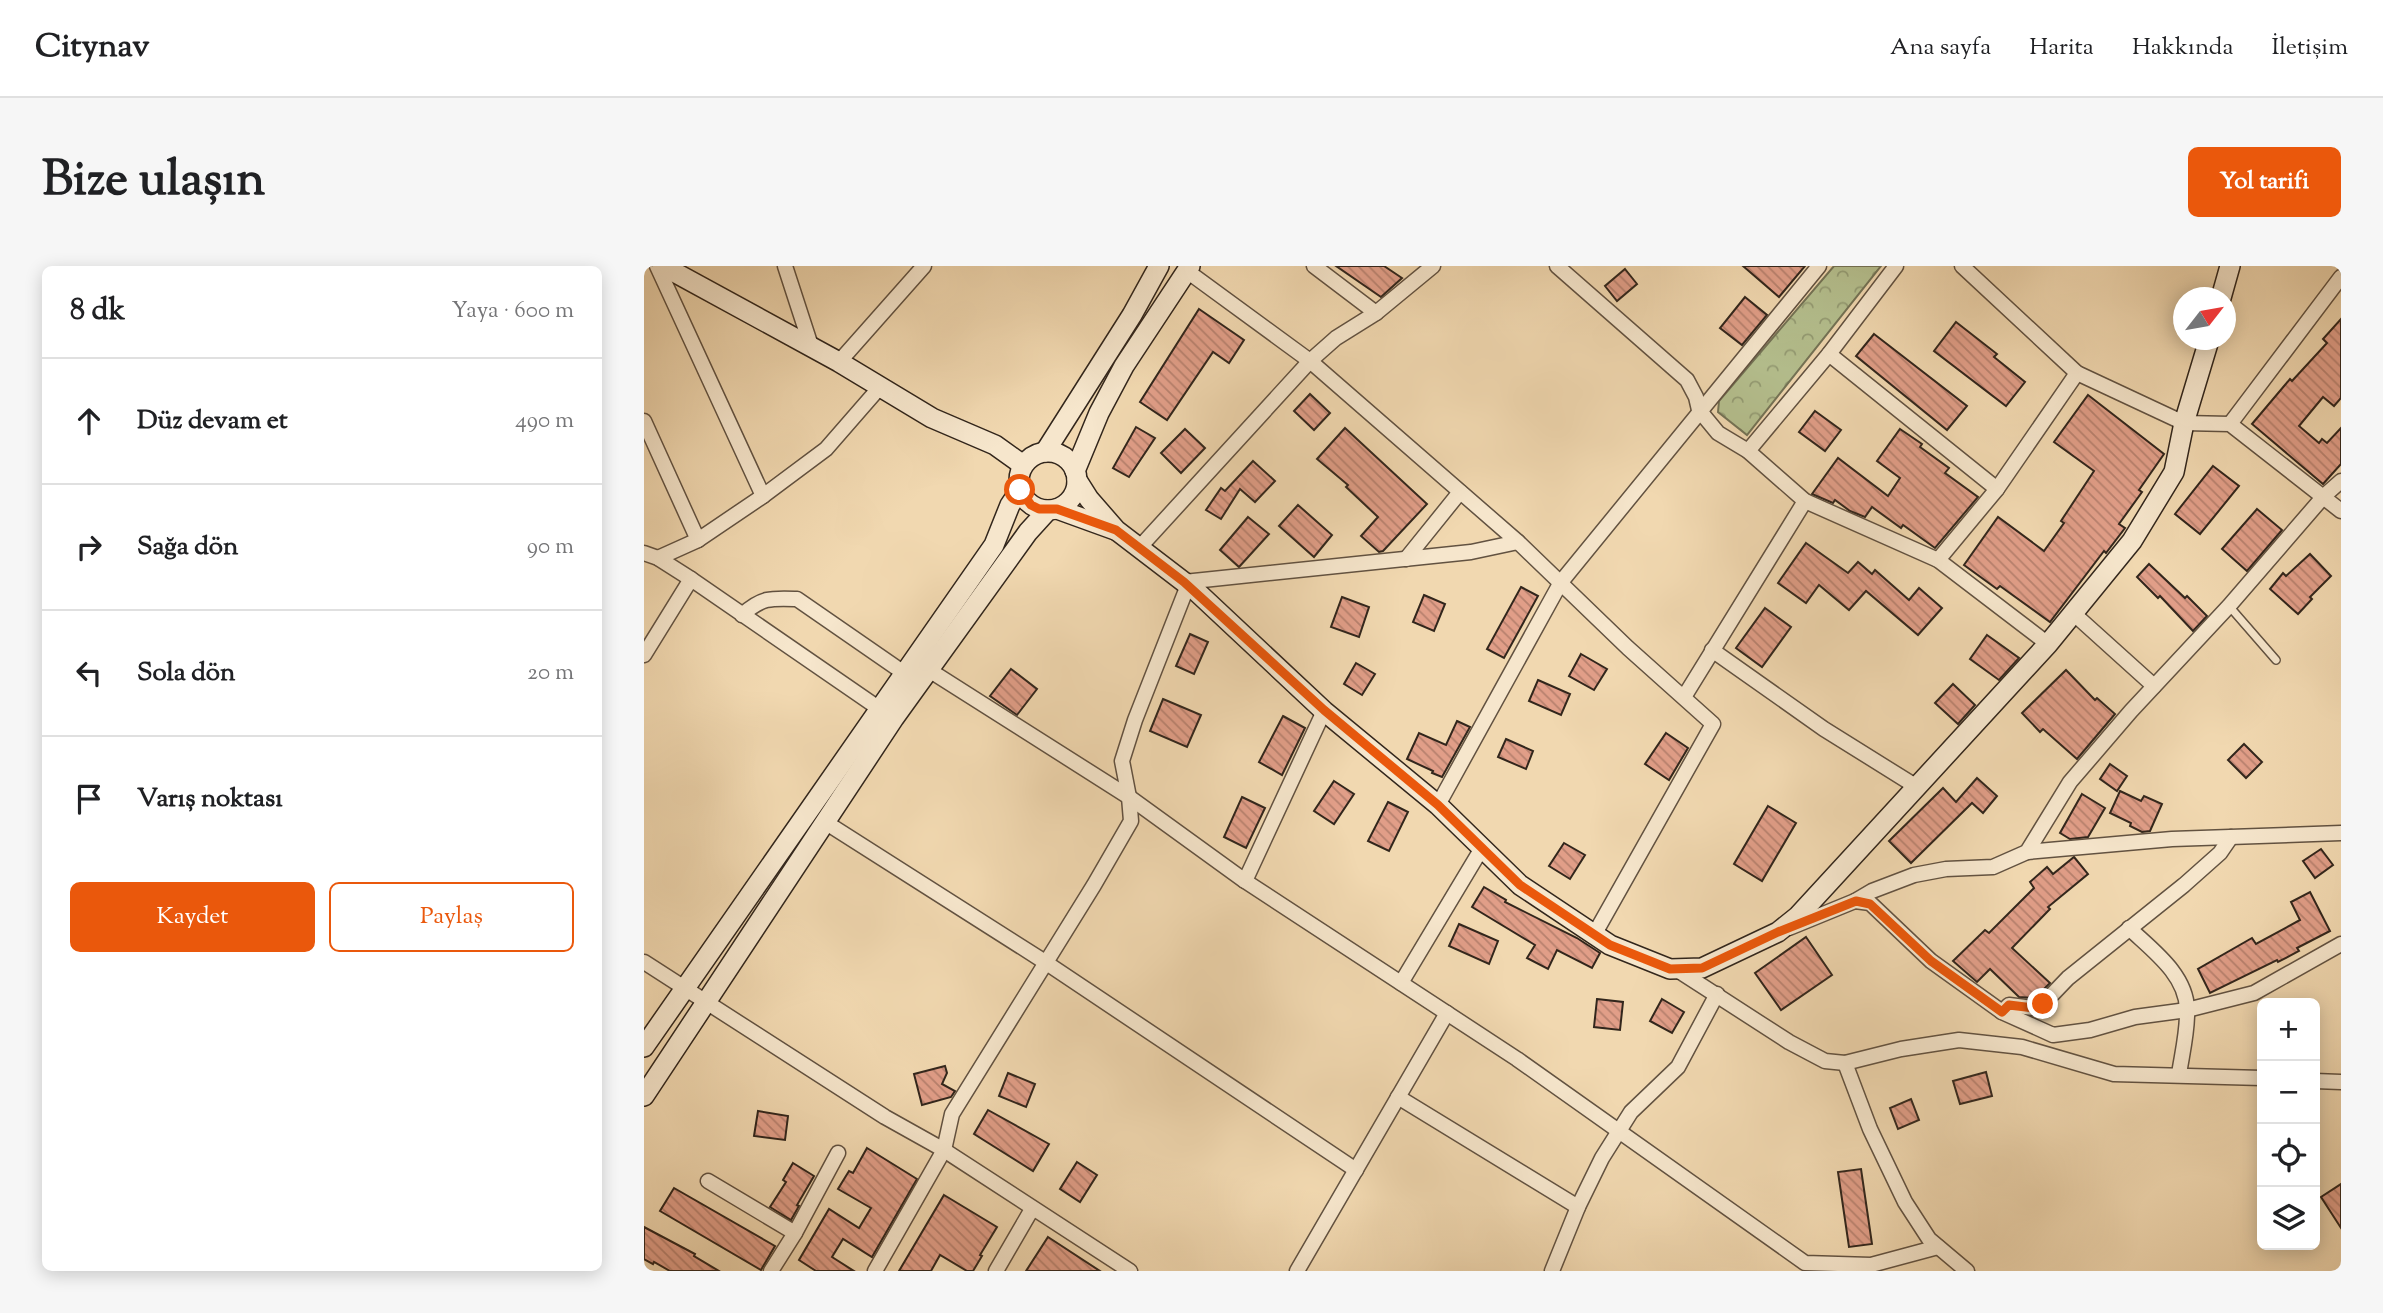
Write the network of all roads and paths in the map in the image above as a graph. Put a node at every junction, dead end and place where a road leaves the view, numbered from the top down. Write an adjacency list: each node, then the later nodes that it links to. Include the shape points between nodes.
1 (657, 266): 37 (street)
2 (663, 266): 17 (street)
3 (785, 266): 17 (street)
4 (1159, 266): 30 (street)
5 (1314, 266): 16 (street)
6 (1433, 266): 16 (street)
7 (1557, 266): 24 (street, via 1687,380)
8 (1819, 266): 24 (street)
9 (1896, 266): 19 (street)
10 (1962, 266): 22 (street)
11 (2230, 266): 15 (street)
12 (919, 268): 21 (street)
13 (1189, 268): 20 (street); 32 (street, via 1124,366 1099,413)
14 (2341, 277): 27 (street)
15 (2224, 287)
16 (1376, 313): 20 (street)
17 (812, 349): 21 (street)
18 (2205, 350): 26 (street)
19 (1829, 354): 29 (street); 34 (street)
20 (1310, 361): 36 (street); 45 (street)
21 (839, 362): 23 (street)
22 (2077, 373): 26 (street); 34 (street)
23 (880, 387): 31 (street, via 932,418 995,445); 37 (street, via 826,449)
24 (1699, 410): 29 (street, via 1718,433); 50 (street)
25 (644, 421): 28 (street)
26 (2184, 423): 27 (street); 53 (street, via 2174,472 2132,541)
27 (2230, 424): 38 (street)
28 (649, 442): 43 (street)
29 (1748, 451): 39 (street)
30 (1045, 452): 31 (street); 32 (street, via 1063,456)
31 (1023, 465): 35 (street)
32 (1076, 475): 40 (street, via 1072,498); 42 (street, via 1089,499)
33 (2341, 481): 38 (street)
34 (1997, 489): 48 (street)
35 (1020, 490): 40 (street, via 1031,505); 60 (street, via 994,545)
36 (1460, 492): 44 (street); 47 (street)
37 (763, 496): 43 (street)
38 (2324, 496): 41 (street); 52 (street)
39 (1805, 501): 48 (street); 56 (street)
40 (1053, 509): 42 (street); 59 (street, via 1028,532)
41 (2341, 511)
42 (1116, 530): 45 (street)
43 (698, 540): 46 (street)
44 (1518, 542): 47 (street); 50 (street)
45 (1139, 548): 51 (street)
46 (651, 556): 49 (street)
47 (1406, 559): 51 (street)
48 (1938, 560): 55 (street)
49 (691, 579): 54 (street); 57 (street)
50 (1561, 582): 62 (street); 67 (street)
51 (1186, 584): 63 (street); 66 (street, via 1122,761)
52 (2229, 606): 58 (lane); 61 (street)
53 (2073, 613): 55 (street); 61 (street)
54 (742, 615): 60 (street, via 756,603 796,599); 64 (street)
55 (2048, 644): 65 (street)
56 (1713, 650): 62 (street); 65 (street, via 1824,729)
57 (644, 654)
58 (2276, 660)
59 (929, 670): 64 (street); 66 (street)
60 (904, 673): 64 (street)
61 (2154, 686): 72 (street, via 2070,782)
62 (1684, 696): 77 (street, via 1713,724)
63 (1324, 710): 67 (street); 73 (street)
64 (886, 713): 68 (street); 83 (street)
65 (1917, 787): 76 (street)
66 (1129, 797): 73 (street); 80 (street, via 1131,821)
67 (1438, 805): 71 (street)
68 (825, 822): 80 (street); 85 (street)
69 (2341, 832): 70 (street)
70 (2231, 837): 72 (street); 75 (street, via 2220,853)
71 (1482, 848): 77 (street, via 1520,885); 82 (street)
72 (2027, 852): 74 (street, via 1993,867 1914,875)
73 (1245, 881): 82 (street)
74 (1856, 901): 76 (street); 87 (street, via 1870,904 1931,961)
75 (2129, 928): 86 (street, via 2178,979); 87 (street, via 2043,1004 2034,1008 2009,1005)
76 (1778, 932): 81 (street, via 1702,968)
77 (1594, 935): 81 (street)
78 (2341, 944): 86 (street, via 2255,993)
79 (644, 962): 83 (street)
80 (1045, 962): 98 (street, via 952,1114); 100 (street)
81 (1675, 969): 84 (street)
82 (1401, 983): 88 (street)
83 (685, 988): 85 (street); 89 (street)
84 (1717, 994): 90 (street, via 1789,1042 1825,1061); 97 (street, via 1678,1067 1631,1112)
85 (706, 1003): 95 (street); 98 (street)
86 (2188, 1010): 87 (street, via 2053,1035); 91 (street)
87 (2002, 1012)
88 (1447, 1013): 96 (street); 97 (street)
89 (644, 1047)
90 (1845, 1063): 91 (street, via 1958,1040 2022,1047 2114,1074); 105 (street, via 1905,1202)
91 (2179, 1074): 92 (street)
92 (2257, 1078)
93 (2320, 1081): 94 (street)
94 (2341, 1083)
95 (644, 1096)
96 (1398, 1097): 100 (street); 102 (street)
97 (1618, 1132): 102 (street); 106 (street)
98 (944, 1150): 103 (street); 108 (street)
99 (838, 1153): 104 (street)
100 (1356, 1170): 111 (street)
101 (708, 1181): 104 (street)
102 (1578, 1207): 112 (street)
103 (1032, 1209): 109 (street); 110 (street)
104 (795, 1233): 107 (street)
105 (1938, 1247): 106 (street, via 1871,1265); 113 (street)
106 (1805, 1267)
107 (771, 1271)
108 (875, 1271)
109 (996, 1271)
110 (1130, 1271)
111 (1297, 1271)
112 (1552, 1271)
113 (1967, 1271)

